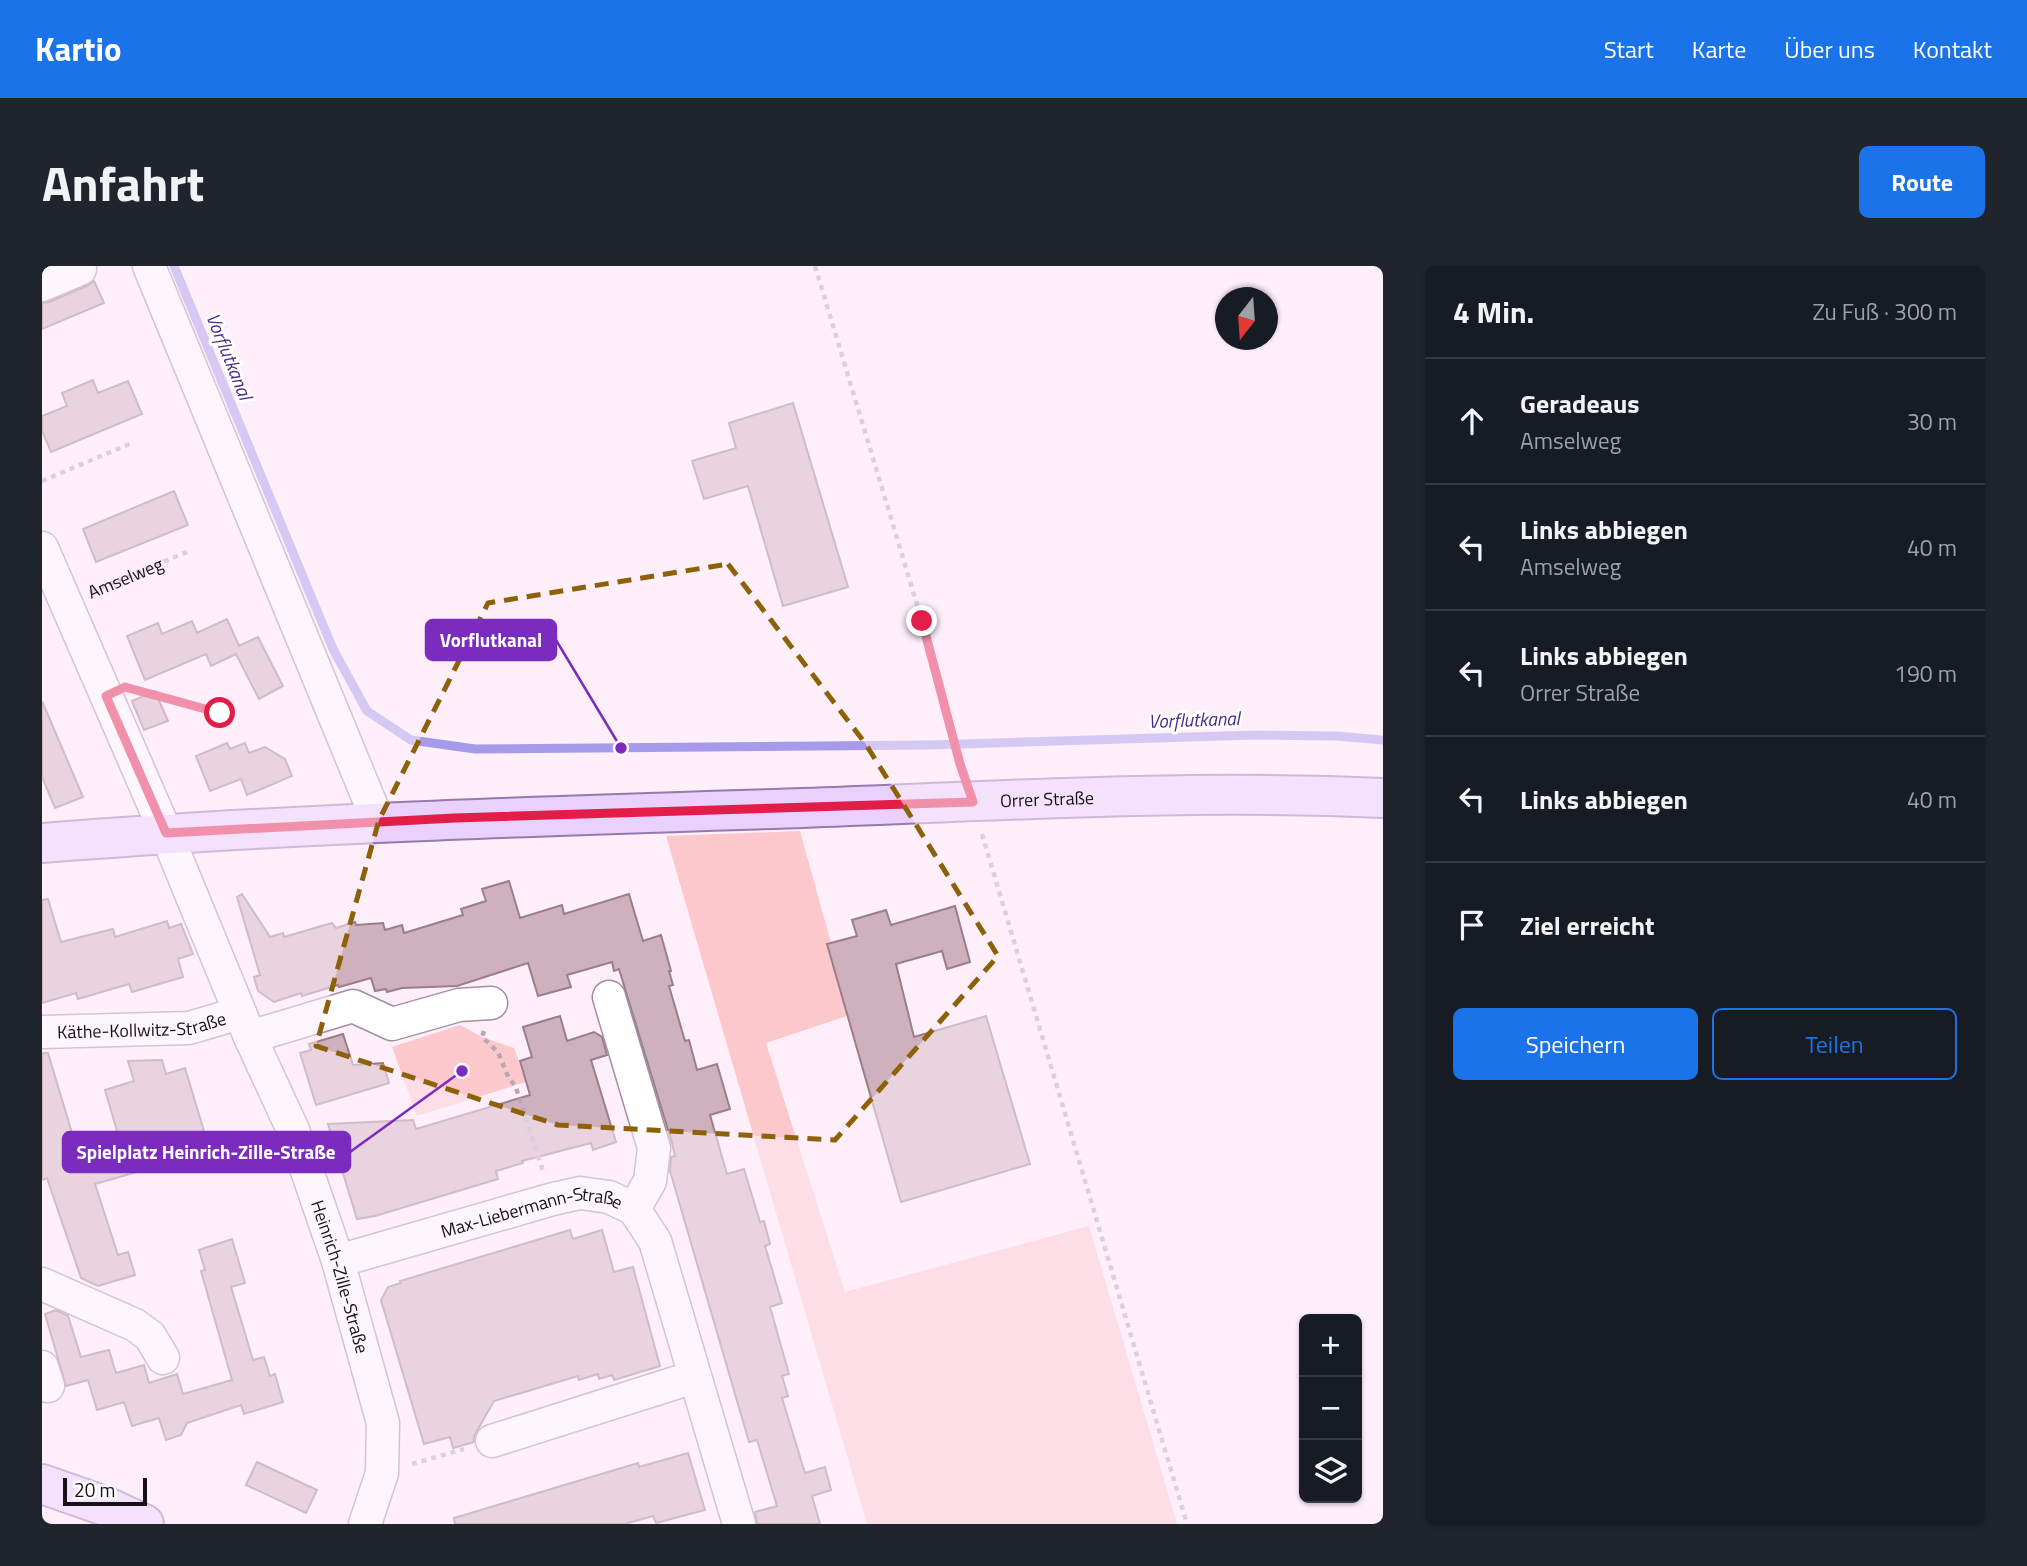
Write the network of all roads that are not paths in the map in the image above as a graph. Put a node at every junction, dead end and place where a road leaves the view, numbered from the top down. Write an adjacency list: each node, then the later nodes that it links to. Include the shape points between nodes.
1 (149, 266): 6 (street)
2 (80, 269): 3 (street)
3 (42, 285)
4 (42, 548): 7 (street, Amselweg)
5 (1383, 798): 7 (main road, Orrer Straße, via 1142,797 455,818)
6 (372, 807)
7 (166, 833): 8 (main road, Orrer Straße); 11 (street, Heinrich-Zille-Straße)
8 (42, 843)
9 (608, 997): 13 (street, via 654,1149 650,1181)
10 (491, 1003): 11 (street, via 459,1005 392,1024 353,1006)
11 (245, 1025): 12 (street, Käthe-Kollwitz-Straße); 14 (street, Heinrich-Zille-Straße, via 293,1130)
12 (42, 1032)
13 (634, 1209): 14 (street, Max-Liebermann-Straße, via 609,1197 580,1193); 17 (street, Max-Liebermann-Straße, via 655,1241)
14 (338, 1261): 22 (street, Heinrich-Zille-Straße, via 383,1423 382,1473)
15 (42, 1284): 16 (street, via 135,1325 150,1336)
16 (163, 1358)
17 (694, 1377): 18 (street); 23 (street, Max-Liebermann-Straße)
18 (492, 1441)
19 (42, 1486): 20 (main road); 21 (main road)
20 (104, 1524)
21 (144, 1524)
22 (365, 1524)
23 (738, 1524)

